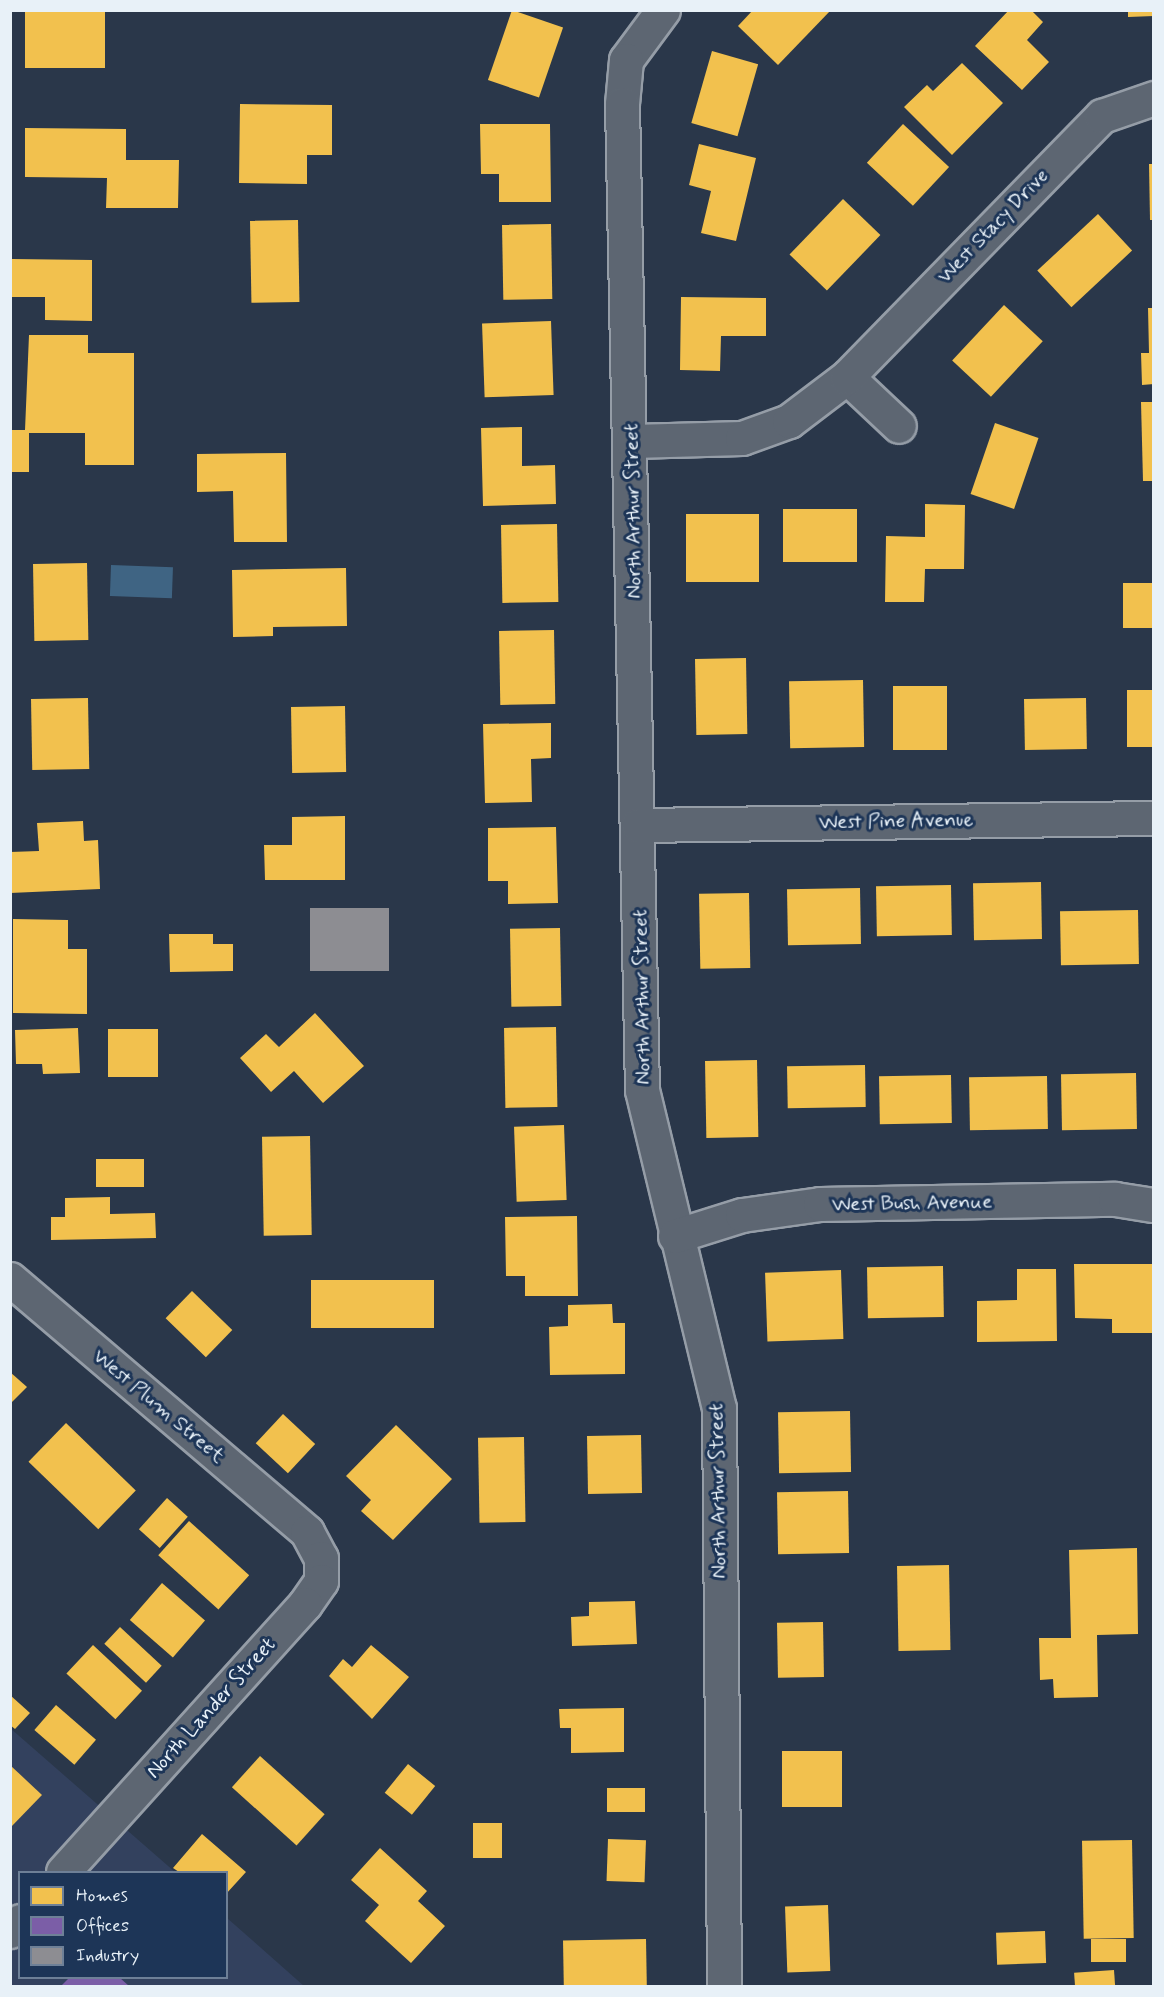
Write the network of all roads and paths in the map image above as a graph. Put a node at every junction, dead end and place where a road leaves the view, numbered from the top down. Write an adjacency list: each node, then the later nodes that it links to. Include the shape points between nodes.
1 (663, 10): 5 (street, North Arthur Street, via 626,60 622,104)
2 (1154, 98): 3 (street, West Stacy Drive, via 1101,116)
3 (847, 377): 4 (street); 5 (street, West Stacy Drive, via 789,421 742,438)
4 (898, 426)
5 (632, 441): 7 (street, North Arthur Street)
6 (1154, 818): 7 (street, West Pine Avenue)
7 (638, 825): 9 (street, North Arthur Street, via 642,1090)
8 (1154, 1205): 9 (street, West Bush Avenue, via 1115,1199 820,1204 742,1215)
9 (675, 1236): 13 (street, North Arthur Street, via 710,1356 719,1408)
10 (10, 1279): 11 (street, West Plum Street)
11 (307, 1532): 12 (street, North Lander Street, via 321,1558 321,1581 305,1604)
12 (64, 1871)
13 (724, 1986)

